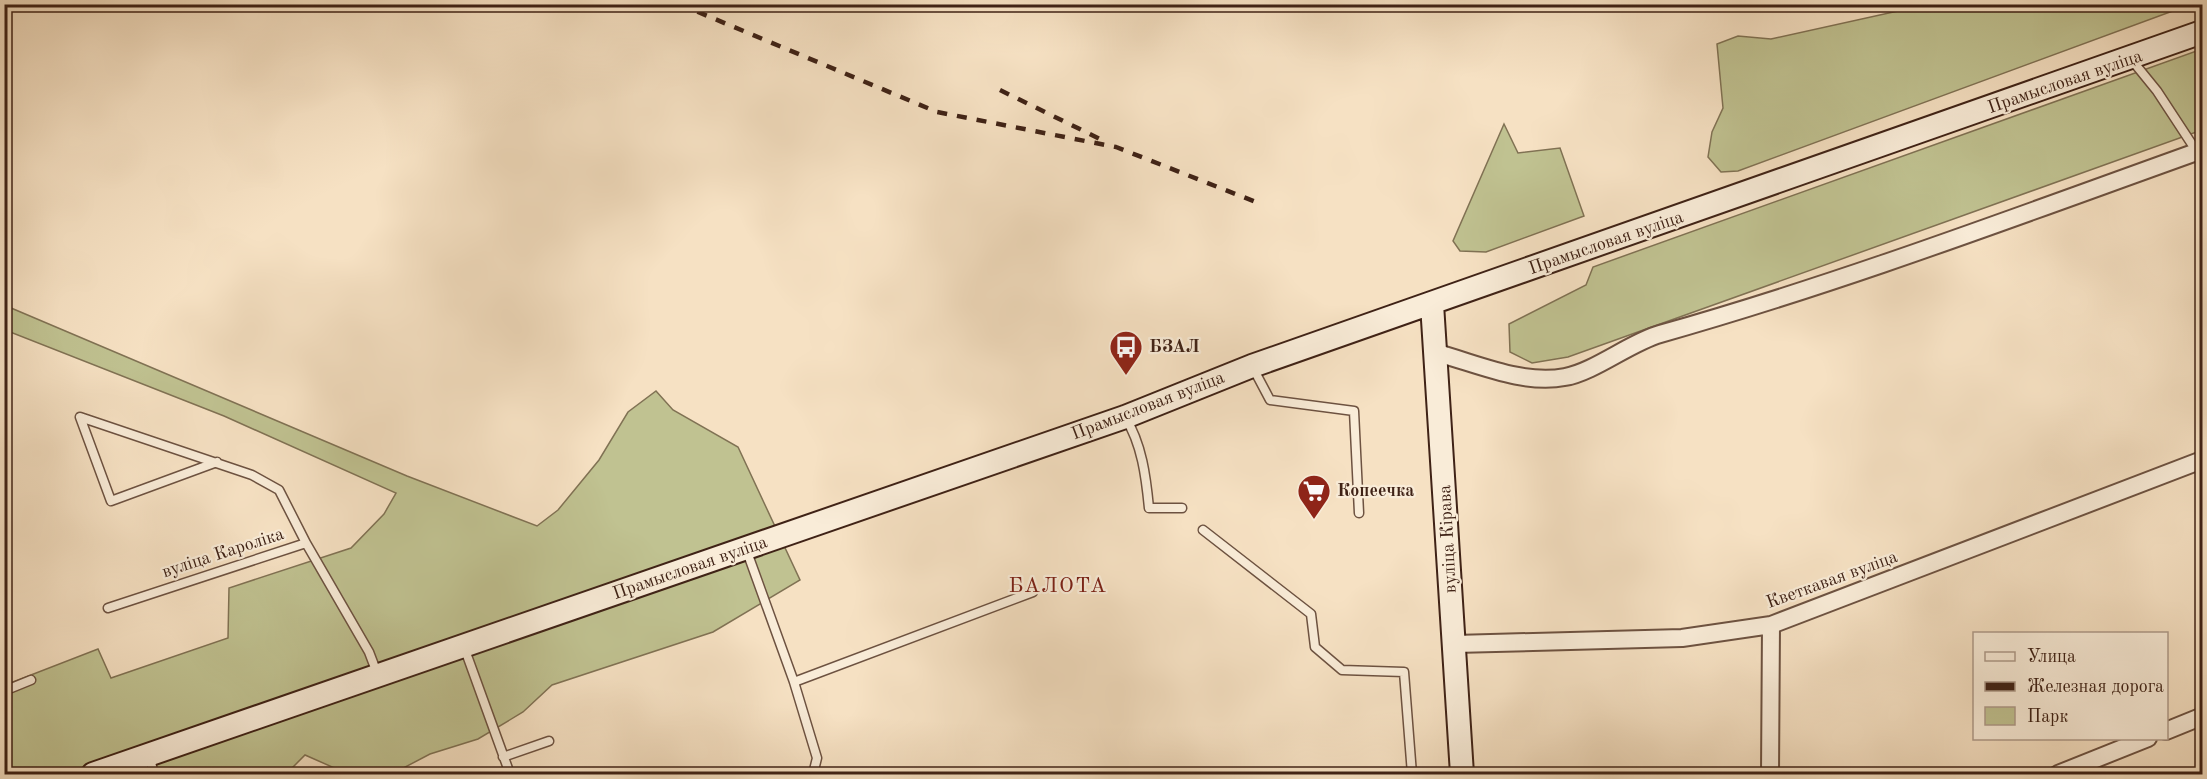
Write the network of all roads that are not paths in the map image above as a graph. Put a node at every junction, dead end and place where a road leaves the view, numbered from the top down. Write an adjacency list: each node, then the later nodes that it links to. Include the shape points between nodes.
1 (2202, 33): 2 (main road, Прамысловая вуліца)
2 (2130, 59): 3 (lane); 4 (main road, Прамысловая вуліца)
3 (2200, 151): 5 (street, via 2014,219 1657,335 1567,377 1531,379)
4 (1432, 304): 5 (main road, вуліца Кірава); 6 (main road, Прамысловая вуліца)
5 (1437, 353): 18 (main road, вуліца Кірава)
6 (1252, 366): 7 (main road, Прамысловая вуліца); 11 (lane, via 1270,400 1354,411)
7 (1125, 417): 10 (lane, via 1134,431 1147,479 1149,508); 14 (main road, Прамысловая вуліца)
8 (2202, 460): 17 (street, Кветкавая вуліца)
9 (217, 462): 9 (lane, via 101,424 80,417 111,501); 13 (lane, via 279,490)
10 (1182, 508)
11 (1359, 513)
12 (1203, 530): 33 (lane, via 1311,614 1315,647 1342,670 1404,672)
13 (306, 543): 16 (lane, вуліца Кароліка); 20 (lane, вуліца Кароліка, via 369,652)
14 (746, 549): 19 (main road, Прамысловая вуліца); 22 (lane)
15 (1033, 592): 22 (lane)
16 (108, 608)
17 (1771, 625): 18 (street, Кветкавая вуліца, via 1682,638); 35 (street)
18 (1455, 644): 34 (main road, вуліца Кірава)
19 (464, 647): 20 (main road, Прамысловая вуліца); 28 (lane)
20 (378, 677): 29 (main road, Прамысловая вуліца)
21 (31, 680): 23 (lane)
22 (794, 682): 32 (lane, via 817,758)
23 (4, 691)
24 (2198, 718): 25 (street)
25 (2168, 730)
26 (2143, 740): 36 (street)
27 (549, 741): 28 (lane)
28 (503, 757): 31 (lane)
29 (151, 765): 30 (main road, Прамысловая вуліца)
30 (93, 774)
31 (510, 774)
32 (813, 774)
33 (1412, 774)
34 (1460, 774)
35 (1770, 774)
36 (2058, 774)

